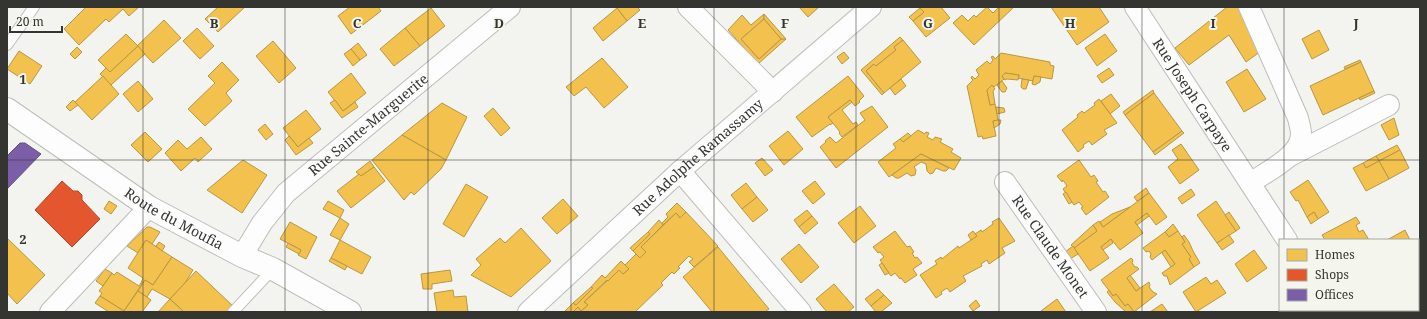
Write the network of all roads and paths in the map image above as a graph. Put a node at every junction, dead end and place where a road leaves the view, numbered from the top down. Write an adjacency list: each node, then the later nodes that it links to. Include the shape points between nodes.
1 (34, 7): 7 (lane)
2 (510, 7): 17 (street, Rue Sainte-Marguerite, via 286,193 262,223)
3 (688, 7): 8 (street)
4 (871, 7): 8 (street, Rue Adolphe Ramassamy)
5 (1134, 7): 14 (street, Rue Joseph Carpaye)
6 (1249, 7): 11 (street, via 1298,118 1301,135)
7 (7, 45)
8 (773, 92): 12 (street, Rue Adolphe Ramassamy)
9 (1389, 105): 11 (street)
10 (7, 109): 15 (street, Route du Moufia)
11 (1290, 156): 14 (street)
12 (680, 171): 22 (street, Rue Adolphe Ramassamy); 23 (street)
13 (1005, 182): 24 (street, Rue Claude Monet)
14 (1250, 183): 16 (street, Rue Joseph Carpaye)
15 (149, 207): 17 (street, Route du Moufia); 19 (street)
16 (1286, 239)
17 (242, 256): 18 (street, Route du Moufia)
18 (273, 269): 20 (lane); 21 (street, Route du Moufia)
19 (50, 312)
20 (234, 312)
21 (350, 312)
22 (528, 312)
23 (801, 312)
24 (1096, 312)

